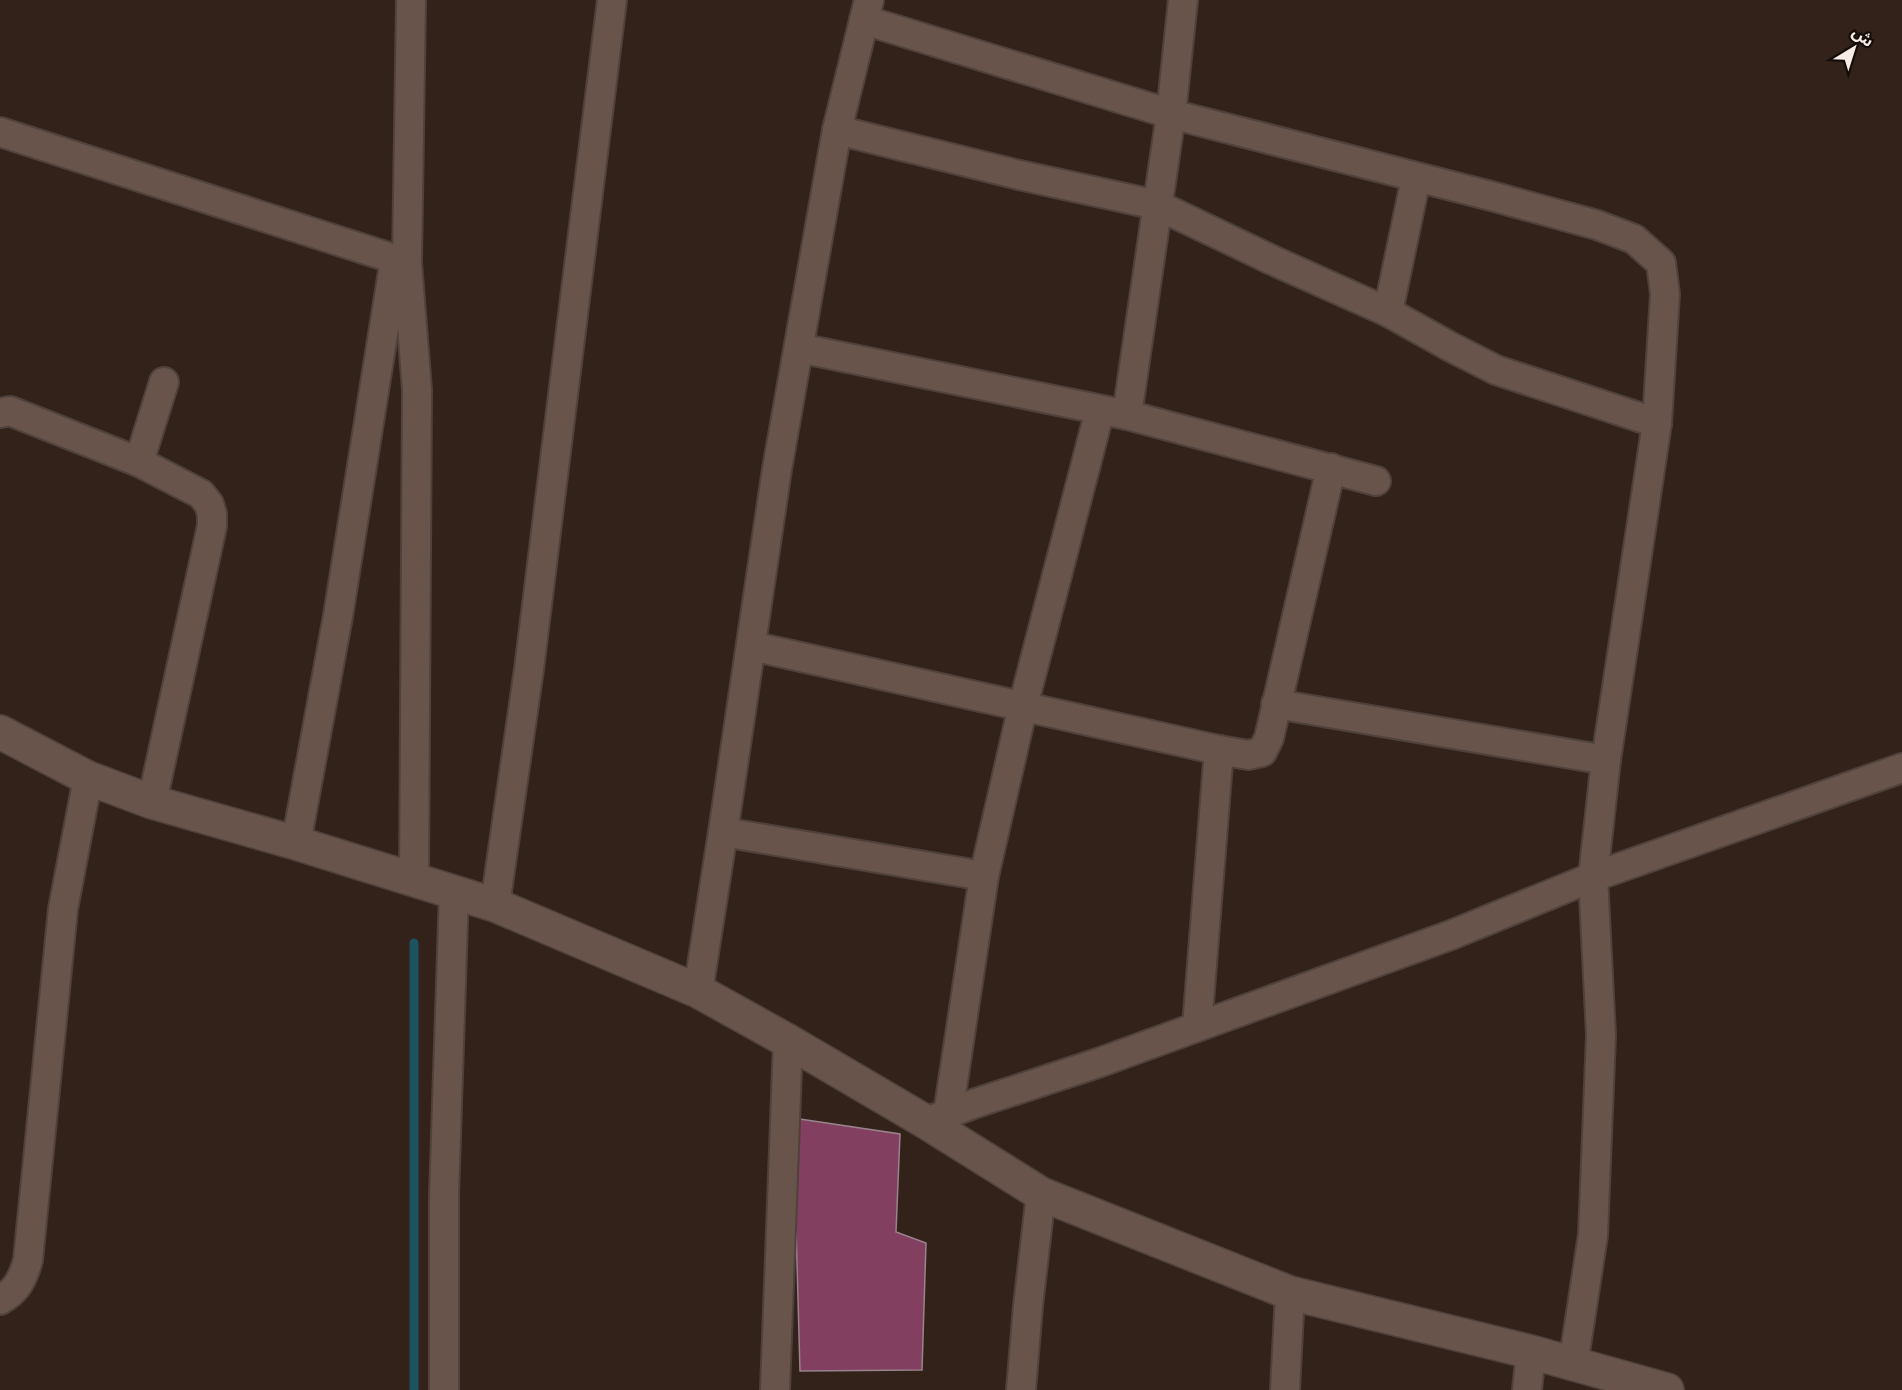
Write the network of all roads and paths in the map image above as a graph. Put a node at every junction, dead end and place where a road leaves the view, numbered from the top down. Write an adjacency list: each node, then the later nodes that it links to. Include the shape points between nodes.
1 (411, 0): 10 (street)
2 (612, 0): 36 (street, via 529,669)
3 (1183, 0): 5 (street)
4 (866, 10): 5 (street); 6 (street)
5 (1171, 114): 8 (street); 9 (street)
6 (837, 130): 9 (street); 12 (street)
7 (0, 132): 10 (street)
8 (1416, 178): 11 (street); 17 (street, via 1597,225 1634,239 1661,263 1665,294)
9 (1157, 205): 11 (street); 16 (street)
10 (401, 261): 31 (street); 34 (street, via 417,390)
11 (1388, 312): 17 (street, via 1496,370)
12 (799, 348): 14 (street); 21 (street)
13 (164, 382): 18 (street)
14 (1100, 410): 16 (street); 23 (street)
15 (0, 413): 18 (street, via 10,411)
16 (1127, 415): 19 (street)
17 (1657, 423): 26 (street)
18 (140, 462): 29 (street, via 201,494 212,514)
19 (1330, 468): 20 (street); 22 (street)
20 (1376, 481)
21 (751, 646): 23 (street); 30 (street)
22 (1276, 704): 25 (street, via 1262,752 1248,755); 26 (street)
23 (1023, 706): 25 (street); 32 (street)
24 (0, 732): 28 (street)
25 (1219, 750): 38 (street)
26 (1606, 760): 33 (street)
27 (1902, 768): 33 (street)
28 (88, 778): 29 (street); 43 (street, via 63,909 28,1260 23,1278 12,1294)
29 (152, 802): 31 (street)
30 (723, 832): 32 (street); 37 (street)
31 (296, 843): 34 (street)
32 (984, 876): 40 (street)
33 (1593, 877): 38 (street, via 1451,935); 45 (street, via 1601,1035 1594,1223)
34 (414, 880): 35 (street)
35 (454, 891): 36 (street); 46 (street, via 444,1196)
36 (495, 905): 37 (street)
37 (698, 991): 39 (street)
38 (1197, 1027): 40 (street)
39 (788, 1041): 40 (street); 47 (street)
40 (937, 1118): 41 (street)
41 (1041, 1194): 42 (street); 48 (street)
42 (1290, 1293): 44 (street); 49 (street)
43 (0, 1300)
44 (1530, 1352): 45 (street); 50 (street)
45 (1574, 1365): 51 (street)
46 (444, 1390)
47 (775, 1390)
48 (1021, 1390)
49 (1285, 1390)
50 (1527, 1390)
51 (1668, 1390)

